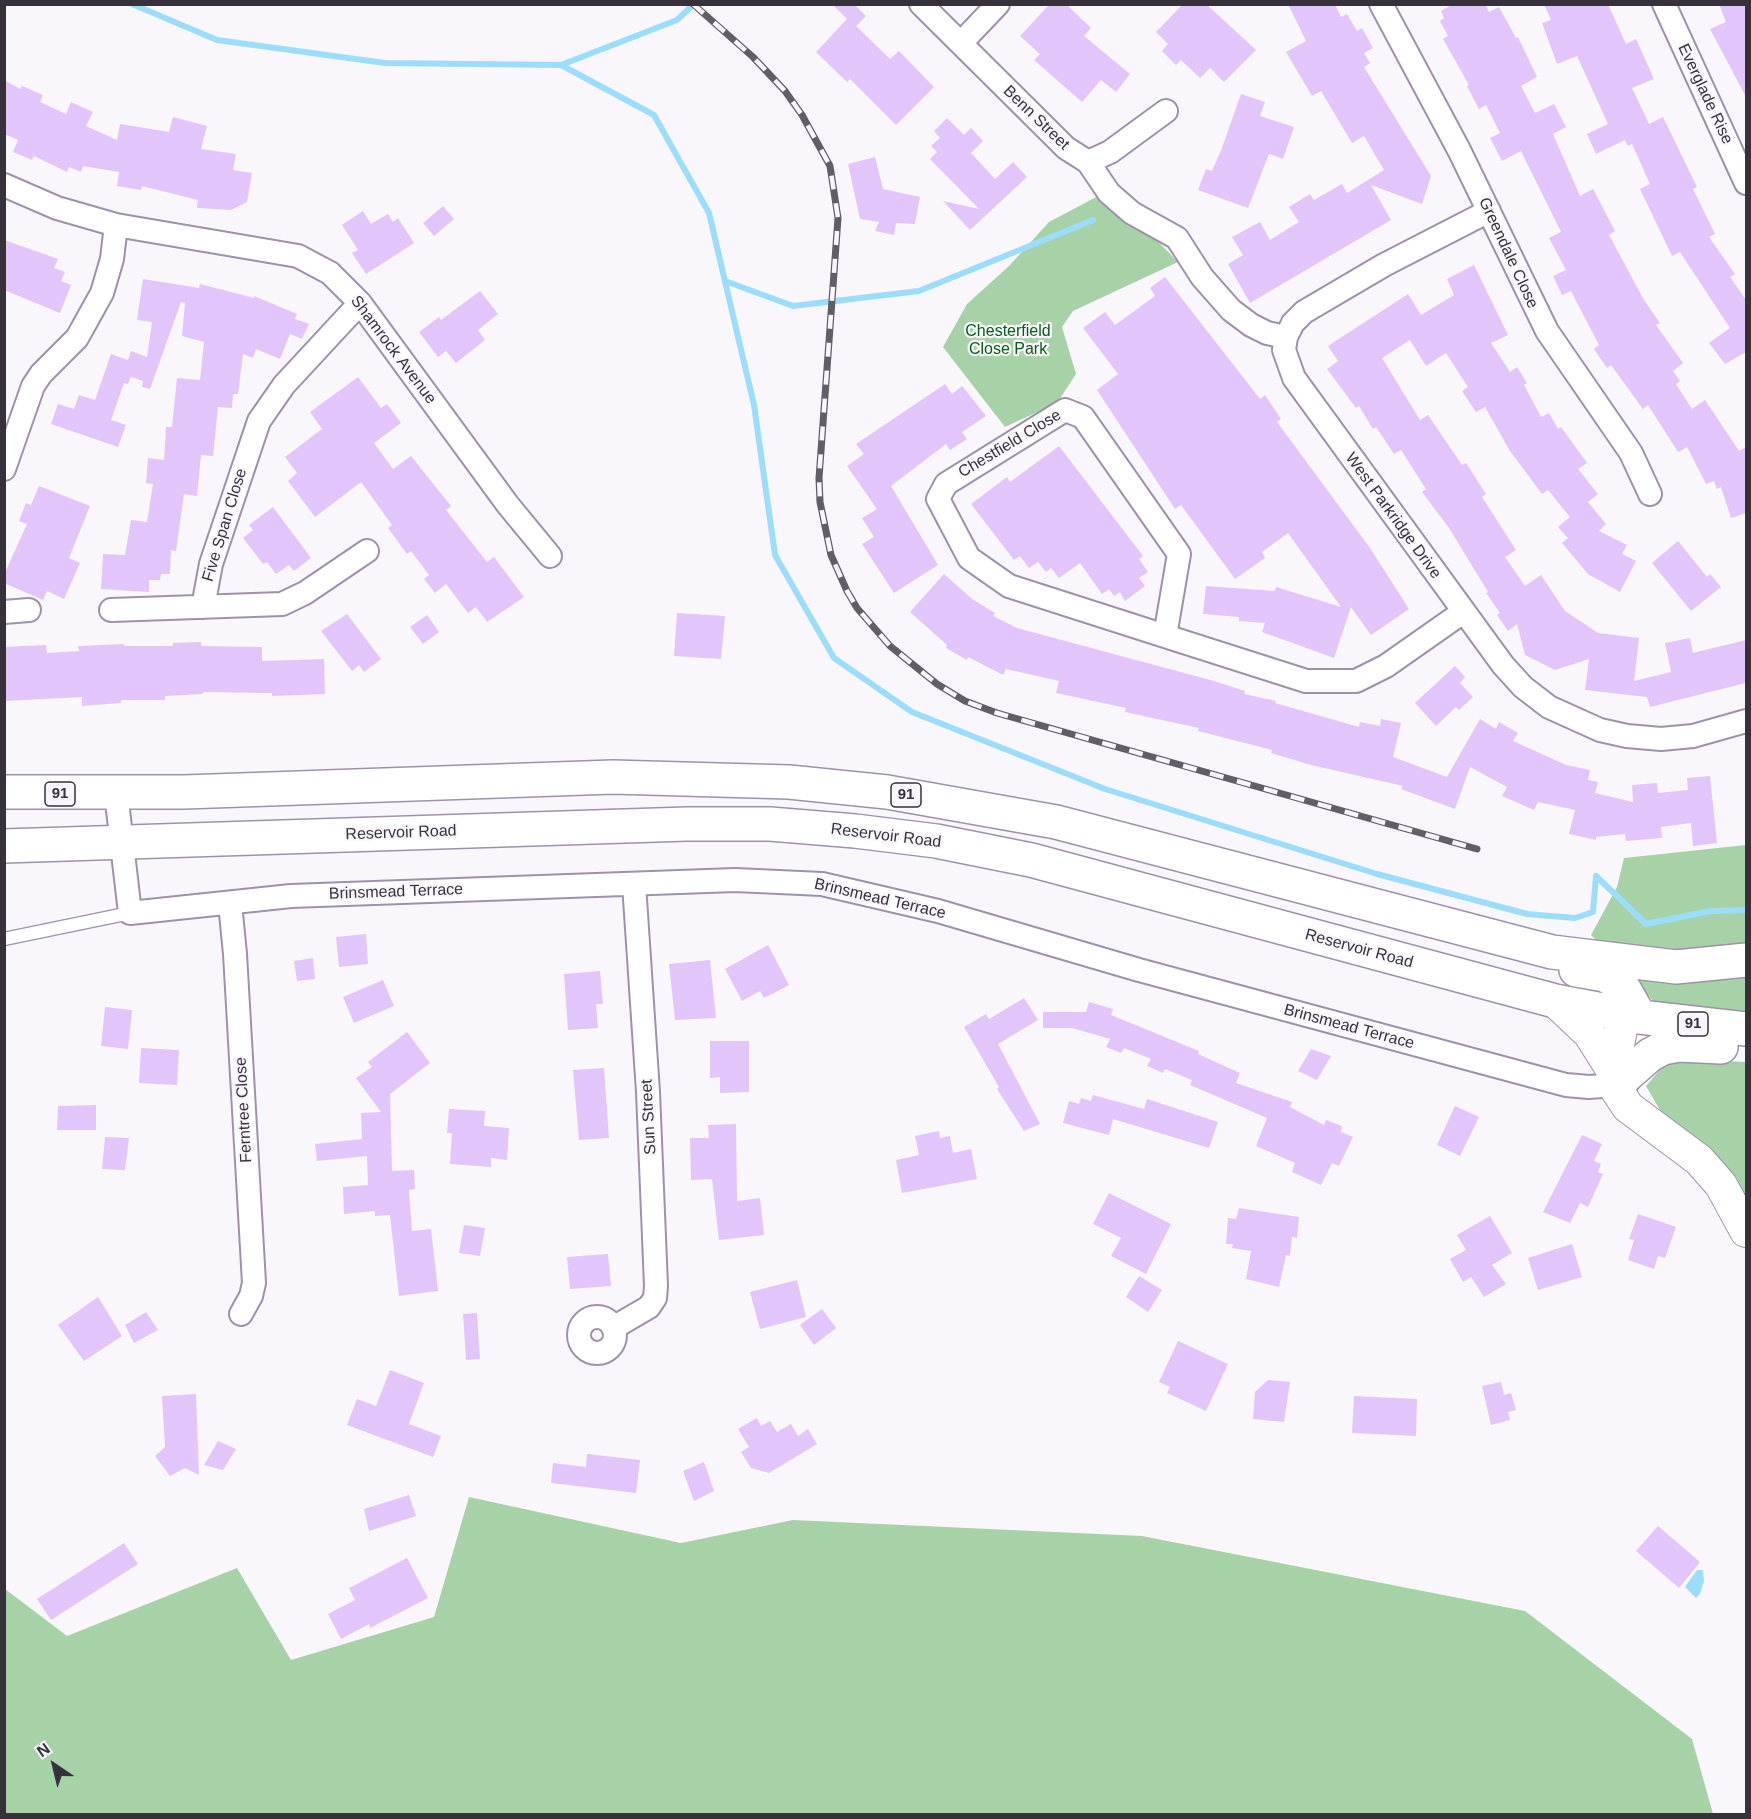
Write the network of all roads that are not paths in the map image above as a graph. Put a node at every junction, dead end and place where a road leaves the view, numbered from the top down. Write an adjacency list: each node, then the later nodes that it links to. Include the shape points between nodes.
1 (921, 4): 5 (street, Benn Street)
2 (998, 4): 5 (street)
3 (1381, 4): 10 (street, Greendale Close)
4 (1664, 4): 8 (street, Everglade Rise)
5 (961, 43): 7 (street, Benn Street, via 1066,148)
6 (1166, 111): 7 (street, via 1110,152)
7 (1088, 162): 13 (street, Benn Street, via 1109,193 1132,213 1177,238 1230,310 1251,326)
8 (1746, 183)
9 (4, 185): 11 (street, Shamrock Avenue, via 41,203)
10 (1489, 211): 13 (street, via 1318,303 1293,323); 15 (street, Greendale Close, via 1546,332 1631,453)
11 (116, 225): 12 (street, Shamrock Avenue, via 298,256 330,273); 14 (street, via 108,276 98,301 77,338 33,386)
12 (360, 303): 17 (street, Shamrock Avenue); 18 (street, Five Span Close, via 284,385 260,421 211,564)
13 (1286, 337): 22 (street, West Parkridge Drive, via 1284,350 1294,378)
14 (4, 469)
15 (1650, 494)
16 (367, 551): 18 (street, Five Span Close, via 305,594 282,604)
17 (550, 556)
18 (203, 607): 20 (street)
19 (29, 610): 21 (street)
20 (111, 610)
21 (4, 612)
22 (1463, 612): 23 (street, Chestfield Close, via 1386,666 1356,681 1306,681); 24 (street, West Parkridge Drive, via 1523,687 1549,707 1600,730 1661,739 1693,736)
23 (1165, 636): 23 (street, Chestfield Close, via 1009,586 969,558 938,499 946,484 1065,410 1083,417 1179,554)
24 (1746, 720)
25 (4, 792): 26 (main road, 91)
26 (116, 793): 27 (street); 29 (main road, 91, via 613,777 789,782 887,792 1035,818)
27 (122, 843): 28 (main road, Reservoir Road / 91); 32 (street); 36 (main road, Reservoir Road / 91, via 687,824 770,824 855,831 936,841 1031,860)
28 (4, 846)
29 (1261, 877): 35 (main road, 91, via 1552,952); 37 (main road, via 1341,911 1415,933 1537,964 1605,975 1624,989)
30 (634, 884): 31 (street, Brinsmead Terrace, via 291,896); 40 (street, Brinsmead Terrace, via 775,880 822,884 938,911 1139,970 1557,1083 1589,1087); 43 (street, Sun Street, via 656,1286 649,1307)
31 (230, 903): 32 (street, Brinsmead Terrace); 42 (street, Ferntree Close, via 254,1283)
32 (130, 914): 33 (lane, Brinsmead Terrace)
33 (4, 939)
34 (1746, 960): 35 (main road, 91)
35 (1676, 967): 37 (main road, via 1650,978)
36 (1555, 1001): 37 (main road, Reservoir Road / 91); 40 (street, via 1589,1033)
37 (1631, 1009): 38 (main road, Reservoir Road / 91); 40 (street)
38 (1746, 1029)
39 (1746, 1049): 40 (main road, via 1679,1045 1663,1048)
40 (1620, 1079): 41 (street, via 1628,1107 1699,1160 1721,1185)
41 (1746, 1231)
42 (241, 1314)
43 (613, 1328)

